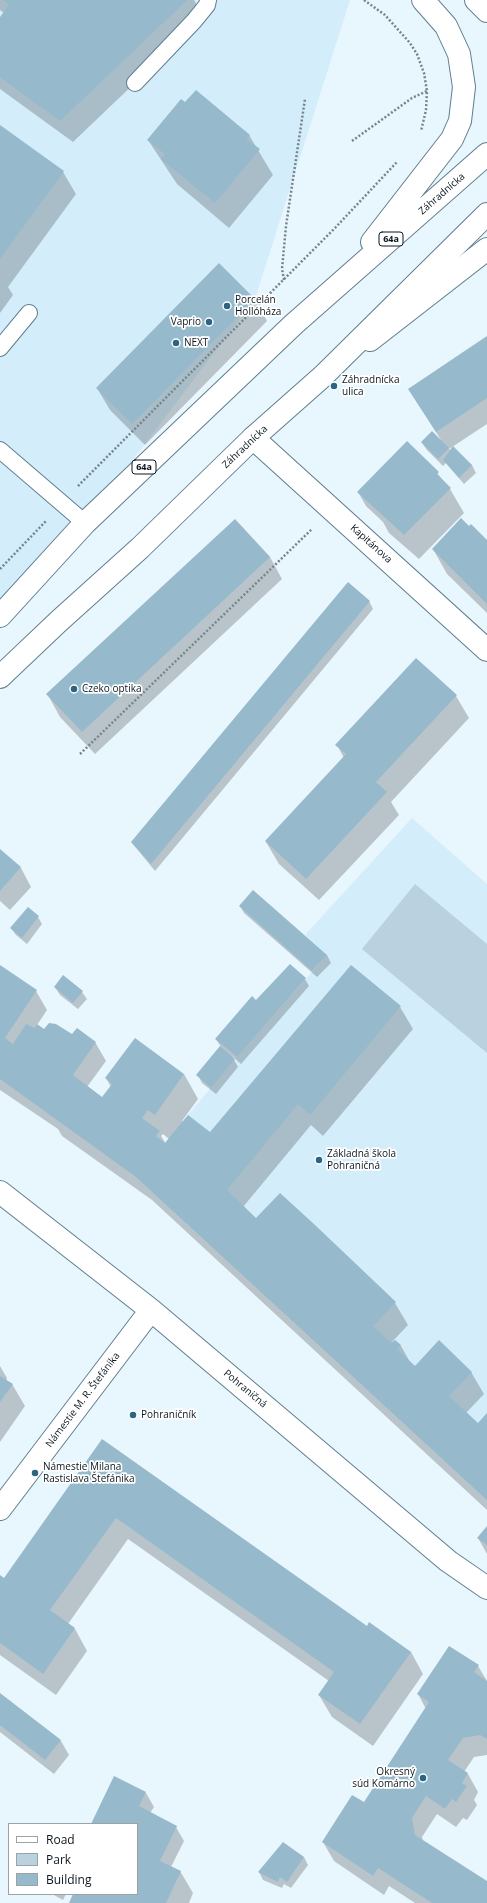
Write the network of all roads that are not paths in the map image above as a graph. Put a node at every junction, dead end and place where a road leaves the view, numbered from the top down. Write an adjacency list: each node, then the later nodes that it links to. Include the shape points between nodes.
1 (208, 0): 5 (lane, via 194,21)
2 (424, 0): 10 (main road, via 446,26 459,54 464,87 460,121 452,139 374,240)
3 (476, 0): 4 (main road)
4 (487, 11)
5 (135, 83)
6 (487, 154): 10 (main road, Záhradnícka / 64a)
7 (487, 214): 12 (main road, Záhradnícka)
8 (487, 249): 12 (main road)
9 (29, 312): 11 (lane)
10 (294, 324): 15 (main road, Záhradnícka / 64a)
11 (0, 348)
12 (323, 376): 13 (main road, Záhradnícka)
13 (253, 438): 17 (main road, Kapitánova); 18 (main road, Záhradnícka, via 140,548)
14 (0, 450): 15 (lane)
15 (85, 523): 16 (main road, Záhradnícka / 64a)
16 (0, 616)
17 (487, 650)
18 (0, 677)
19 (0, 1192): 20 (main road, Pohraničná)
20 (152, 1310): 21 (main road, Námestie M. R. Štefánika); 22 (main road, Pohraničná, via 448,1561)
21 (0, 1509)
22 (487, 1588)

